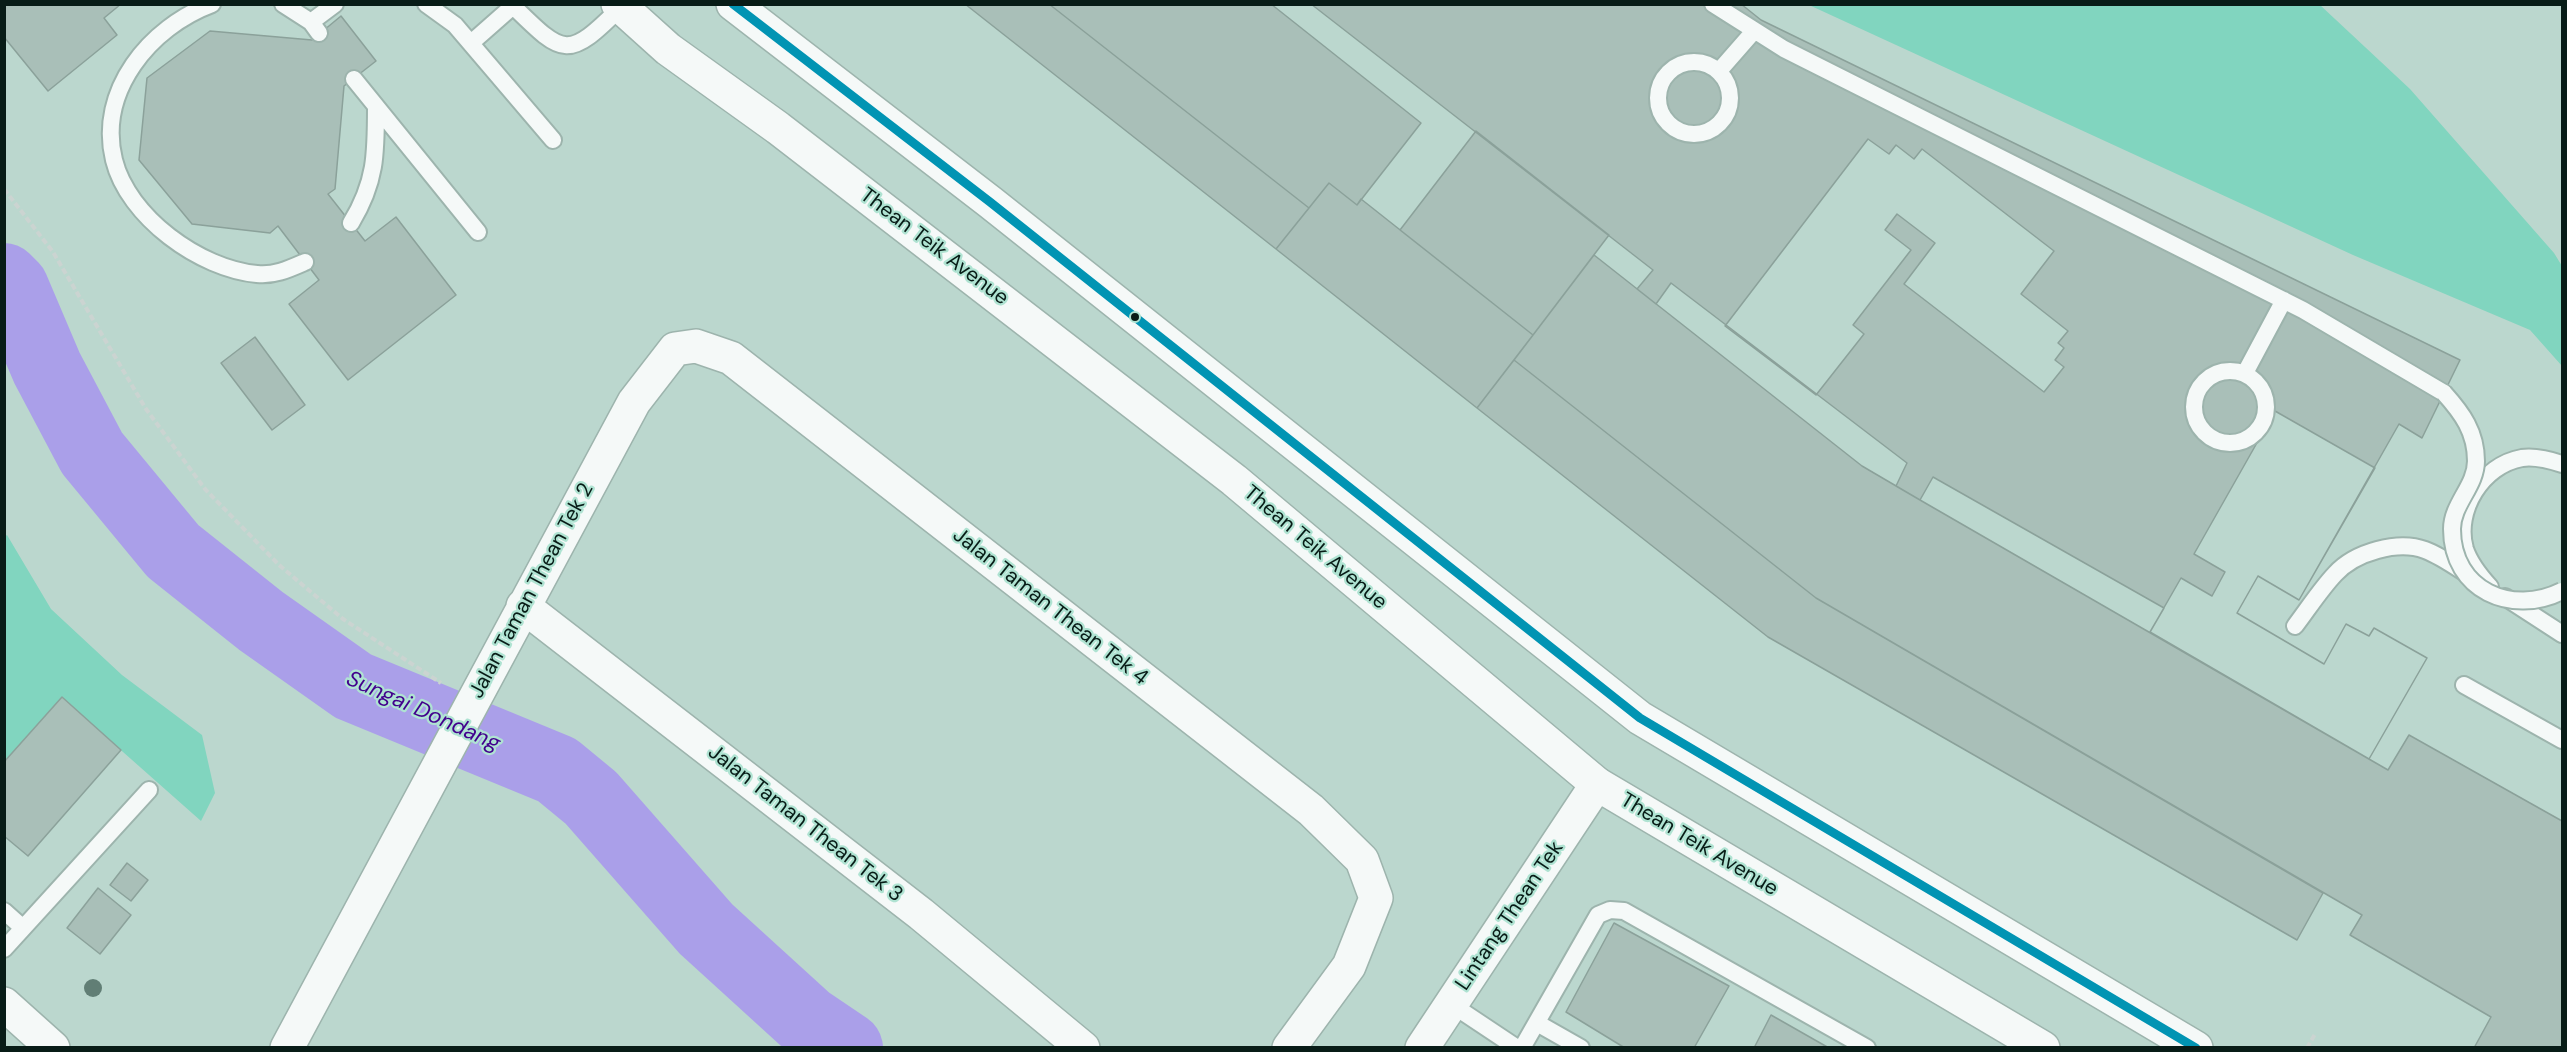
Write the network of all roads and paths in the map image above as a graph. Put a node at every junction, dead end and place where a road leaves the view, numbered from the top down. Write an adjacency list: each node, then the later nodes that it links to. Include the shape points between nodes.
1 (212, 4): 18 (lane, via 170,25 131,66 117,94 112,132 114,160 126,190 147,215 207,262 258,274 281,272)
2 (283, 4): 3 (lane, via 315,28)
3 (335, 4)
4 (426, 4): 10 (lane, via 455,25)
5 (733, 4): 50 (main road, via 990,202 1640,718)
6 (1713, 4): 9 (lane)
7 (512, 5): 8 (lane, via 548,39 567,45 591,37); 10 (lane)
8 (619, 6): 31 (main road, Thean Teik Avenue, via 668,49 788,135 1234,480)
9 (1754, 31): 11 (lane); 19 (lane, via 1918,118)
10 (471, 43): 14 (lane)
11 (1719, 71): 11 (lane, via 1730,92 1726,116 1718,126 1696,135 1674,128 1660,109 1658,97 1666,75 1686,63 1698,62)
12 (354, 79): 13 (lane)
13 (376, 107): 16 (lane, via 376,156 366,199); 17 (lane)
14 (554, 140)
15 (4, 189): 29 (path, via 53,252 146,409 205,489 279,566 343,619)
16 (351, 223)
17 (478, 232)
18 (305, 262)
19 (2284, 300): 21 (lane); 24 (lane, bridge, via 2444,393 2462,413 2473,434 2476,463 2469,486 2457,505 2452,528 2454,551 2464,572 2480,589 2522,602 2545,600)
20 (696, 346): 25 (main road, Jalan Taman Thean Tek 2, via 675,349 634,402); 43 (main road, Jalan Taman Thean Tek 4, via 731,358 1311,810 1362,860 1376,898 1349,966)
21 (2245, 373): 21 (lane, via 2254,380 2265,400 2262,424 2254,434 2232,443 2208,436 2195,417 2194,405 2202,384 2221,372)
22 (2562, 464): 23 (lane, via 2546,458 2522,458 2498,467 2479,483 2462,526 2465,549 2475,570)
23 (2490, 587): 26 (lane, via 2426,550 2403,545 2359,557 2336,572); 27 (lane)
24 (2562, 591)
25 (523, 606): 29 (main road, Jalan Taman Thean Tek 2); 42 (main road, Jalan Taman Thean Tek 3, via 921,914)
26 (2295, 626)
27 (2562, 634)
28 (2464, 685): 30 (lane)
29 (469, 708): 41 (main road, Jalan Taman Thean Tek 2)
30 (2562, 740)
31 (1598, 784): 37 (main road, Lintang Thean Tek); 49 (main road, Thean Teik Avenue)
32 (149, 790): 34 (lane)
33 (4, 911): 34 (lane)
34 (23, 928): 35 (lane)
35 (4, 949)
36 (4, 1004): 40 (main road)
37 (1451, 1004): 44 (main road, Lintang Thean Tek); 45 (lane)
38 (1536, 1023): 46 (lane); 47 (lane); 48 (lane, via 1598,915 1610,910 1624,911)
39 (2315, 1034): 51 (path)
40 (53, 1047)
41 (287, 1047)
42 (1083, 1047)
43 (1289, 1047)
44 (1422, 1047)
45 (1517, 1047)
46 (1522, 1047)
47 (1581, 1047)
48 (1867, 1047)
49 (2043, 1047)
50 (2196, 1047)
51 (2307, 1047)

